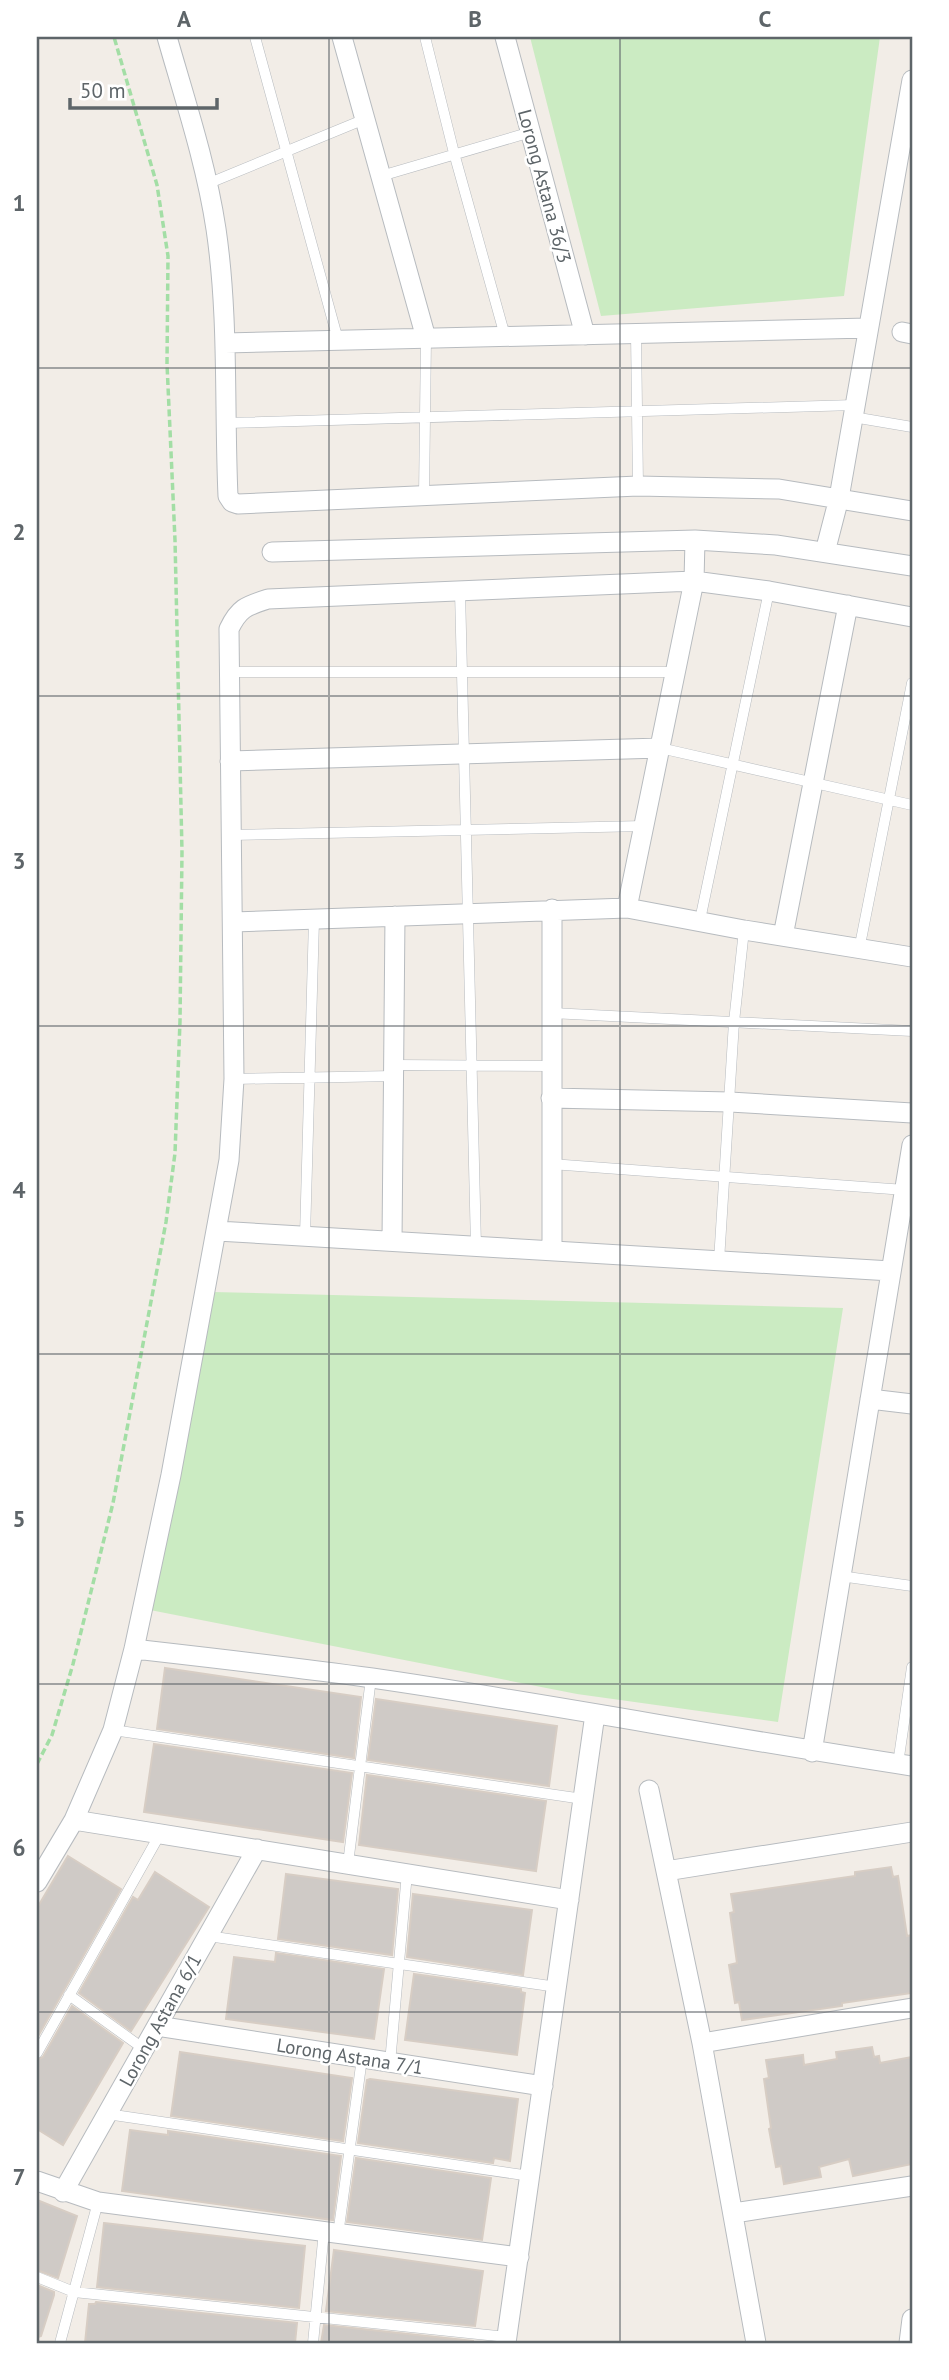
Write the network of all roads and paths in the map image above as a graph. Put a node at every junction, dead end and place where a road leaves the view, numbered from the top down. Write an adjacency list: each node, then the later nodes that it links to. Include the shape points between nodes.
1 (114, 37): 96 (path, via 157,185 168,256 167,364 182,852 175,1153 113,1503 52,1735)
2 (167, 37): 13 (street)
3 (255, 37): 10 (lane)
4 (342, 37): 8 (street)
5 (425, 37): 11 (lane)
6 (505, 37): 9 (street, Lorong Astana 36/3)
7 (912, 80): 14 (street)
8 (365, 119): 10 (lane); 12 (street)
9 (531, 132): 11 (lane); 16 (street, Lorong Astana 36/3)
10 (286, 151): 13 (lane); 19 (lane)
11 (454, 153): 12 (lane); 17 (lane)
12 (381, 176): 18 (street)
13 (207, 184): 20 (street, via 216,230)
14 (869, 328): 15 (street); 22 (street)
15 (636, 333): 16 (street); 21 (lane)
16 (585, 335): 17 (street)
17 (505, 336): 18 (street)
18 (426, 338): 19 (street); 23 (lane)
19 (338, 340): 20 (street)
20 (225, 342): 24 (street)
21 (637, 411): 22 (lane); 23 (lane); 26 (lane)
22 (854, 411): 25 (lane); 28 (street)
23 (425, 417): 24 (lane); 27 (lane)
24 (225, 423): 27 (street, via 232,502)
25 (912, 427)
26 (638, 486): 27 (street); 28 (street, via 779,489)
27 (425, 496)
28 (839, 498): 29 (street); 32 (street)
29 (912, 510)
30 (695, 540): 31 (street); 32 (street); 34 (street)
31 (272, 552)
32 (825, 552): 33 (street)
33 (912, 566)
34 (694, 580): 35 (street); 36 (street); 41 (street)
35 (460, 591): 39 (street, via 268,599 248,606 237,613 229,629); 40 (lane)
36 (769, 591): 37 (street); 46 (lane)
37 (848, 605): 38 (street); 47 (street)
38 (912, 617)
39 (230, 672): 40 (lane); 45 (street)
40 (462, 672): 41 (lane); 44 (lane)
41 (675, 672): 43 (street)
42 (912, 684): 48 (lane)
43 (660, 748): 44 (street); 46 (lane); 50 (street)
44 (464, 753): 45 (street); 51 (lane)
45 (230, 761): 52 (street)
46 (732, 764): 47 (lane); 58 (lane)
47 (813, 780): 48 (lane); 61 (street)
48 (889, 799): 49 (lane); 62 (lane)
49 (912, 805)
50 (644, 826): 51 (lane); 53 (street)
51 (467, 830): 52 (lane); 55 (lane)
52 (230, 835): 59 (street)
53 (627, 908): 54 (street); 58 (street)
54 (552, 909): 55 (street); 64 (street)
55 (469, 915): 56 (street); 67 (lane)
56 (395, 916): 57 (street); 69 (street)
57 (314, 920): 59 (street); 70 (lane)
58 (700, 920): 60 (street)
59 (233, 922): 71 (street)
60 (744, 930): 61 (street); 65 (lane)
61 (783, 936): 62 (street)
62 (859, 950): 63 (street)
63 (912, 957)
64 (551, 1013): 65 (lane); 68 (street)
65 (734, 1022): 66 (lane); 73 (lane)
66 (912, 1031)
67 (471, 1066): 68 (lane); 69 (lane); 82 (lane)
68 (551, 1066): 72 (street)
69 (394, 1071): 70 (lane); 81 (street)
70 (309, 1078): 71 (lane); 80 (lane)
71 (234, 1079): 79 (street, via 229,1160)
72 (551, 1098): 73 (street); 76 (street)
73 (730, 1102): 74 (street); 77 (lane)
74 (912, 1113)
75 (911, 1157): 78 (street)
76 (551, 1164): 77 (lane); 83 (street)
77 (725, 1176): 78 (lane); 84 (lane)
78 (905, 1190): 85 (street)
79 (217, 1231): 80 (street); 90 (street)
80 (305, 1236): 81 (street)
81 (392, 1241): 82 (street)
82 (476, 1247): 83 (street)
83 (552, 1251): 84 (street)
84 (719, 1261): 85 (street)
85 (891, 1271): 86 (street)
86 (870, 1399): 87 (street); 88 (street)
87 (912, 1405)
88 (840, 1576): 89 (lane); 95 (street)
89 (912, 1586)
90 (134, 1648): 92 (street); 94 (street)
91 (912, 1667): 97 (lane)
92 (371, 1678): 93 (street); 98 (lane)
93 (595, 1714): 95 (street); 100 (street)
94 (113, 1730): 98 (lane); 101 (street)
95 (812, 1752): 97 (street)
96 (37, 1764)
97 (905, 1765)
98 (360, 1766): 100 (lane); 105 (lane)
99 (649, 1790): 106 (street)
100 (583, 1799): 109 (street)
101 (74, 1820): 103 (street); 108 (street)
102 (912, 1832): 106 (street)
103 (160, 1834): 104 (street); 113 (lane)
104 (257, 1849): 105 (street); 110 (street, Lorong Astana 6/1)
105 (348, 1864): 107 (street)
106 (666, 1871): 116 (street)
107 (407, 1873): 109 (street); 111 (lane)
108 (37, 1882)
109 (569, 1899): 112 (street)
110 (208, 1936): 111 (lane); 115 (street, Lorong Astana 6/1)
111 (399, 1964): 112 (lane); 120 (lane)
112 (557, 1987): 121 (street)
113 (69, 1995): 117 (lane); 118 (lane)
114 (912, 2008): 116 (street)
115 (157, 2026): 117 (street, Lorong Astana 6/1); 119 (street, Lorong Astana 7/1)
116 (702, 2043): 129 (street)
117 (144, 2049): 122 (street, Lorong Astana 6/1)
118 (37, 2053)
119 (362, 2058): 120 (street, Lorong Astana 7/1); 123 (lane)
120 (390, 2063): 121 (street, Lorong Astana 7/1)
121 (543, 2086): 124 (street)
122 (107, 2114): 123 (lane); 127 (street, Lorong Astana 6/1)
123 (350, 2150): 124 (lane); 130 (lane)
124 (530, 2176): 131 (street)
125 (37, 2181): 127 (street)
126 (912, 2186): 129 (street)
127 (63, 2192): 128 (street)
128 (98, 2202): 130 (street); 133 (lane)
129 (734, 2213): 139 (street)
130 (331, 2233): 131 (street); 134 (lane)
131 (519, 2257): 136 (street)
132 (37, 2277): 133 (lane)
133 (74, 2292): 134 (lane); 137 (lane)
134 (315, 2317): 136 (lane); 138 (lane)
135 (912, 2319): 140 (street)
136 (507, 2340)
137 (60, 2343)
138 (313, 2343)
139 (755, 2343)
140 (909, 2343)

